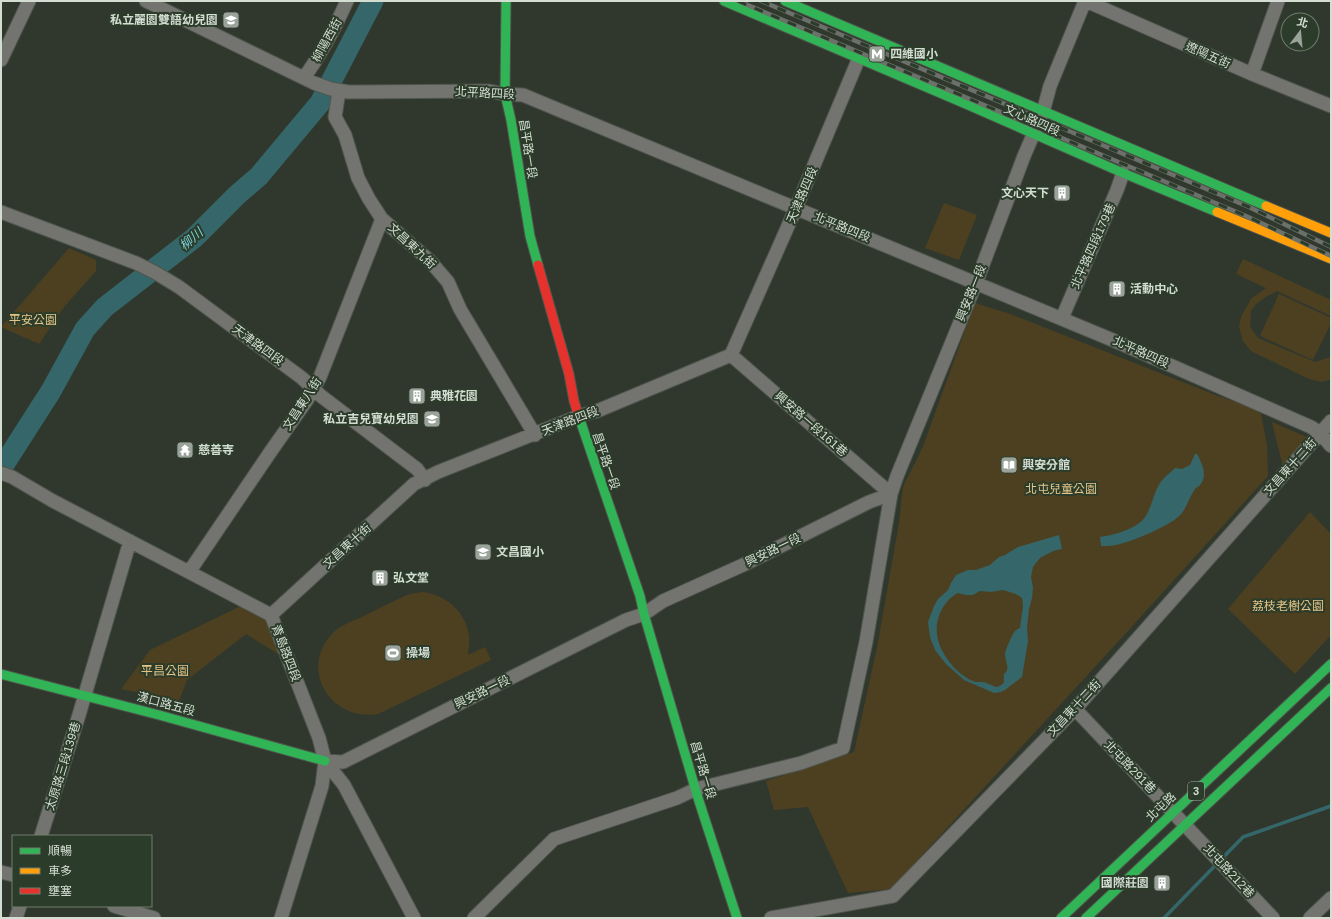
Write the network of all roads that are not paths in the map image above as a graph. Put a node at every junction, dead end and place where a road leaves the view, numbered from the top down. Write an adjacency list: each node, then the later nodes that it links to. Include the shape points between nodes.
1 (29, 1): 10 (street)
2 (146, 1): 12 (street)
3 (347, 1): 12 (street, 柳陽西街, via 316,61)
4 (506, 1): 14 (main road, 昌平路一段)
5 (724, 1): 9 (main road, 文心路四段)
6 (785, 1): 16 (main road, 文心路四段)
7 (1085, 1): 11 (street, 遼陽五街); 16 (street, 興安路一段, via 1050,86)
8 (1278, 1): 11 (street)
9 (859, 58): 17 (main road, 文心路四段); 19 (street, 天津路四段)
10 (1, 60)
11 (1252, 74): 15 (street, 遼陽五街)
12 (309, 81): 13 (street, 北平路四段)
13 (335, 90): 14 (street, 北平路四段, via 488,91); 21 (street, 文昌東九街, via 335,117 345,135 358,178)
14 (505, 94): 19 (street, 北平路四段, via 524,95); 28 (main road, 昌平路一段, via 530,236)
15 (1331, 106)
16 (1043, 112): 17 (street, 興安路一段); 22 (main road, 文心路四段)
17 (1033, 133): 18 (main road, 文心路四段); 24 (street, 興安路一段)
18 (1123, 173): 23 (main road, 文心路四段); 25 (street, 北平路四段179巷)
19 (796, 208): 24 (street, 北平路四段); 26 (street, 天津路四段)
20 (1, 212): 27 (street, 天津路四段, via 136,263 156,274 191,296)
21 (382, 219): 27 (street, 文昌東八街); 31 (street, 文昌東九街, via 430,260 448,282 460,309)
22 (1331, 233)
23 (1331, 259)
24 (976, 283): 25 (street, 北平路四段); 35 (street, 興安路一段)
25 (1062, 318): 30 (street, 北平路四段)
26 (731, 355): 28 (street, 天津路四段, via 597,411); 35 (street, 興安路一段161巷)
27 (314, 388): 34 (street, 天津路四段, via 416,469); 37 (street, 文昌東八街)
28 (579, 416): 31 (street, 天津路四段); 38 (main road, 昌平路一段)
29 (1331, 421): 30 (street, 文昌東十二街)
30 (1320, 433): 32 (street, 北平路四段); 44 (street, 文昌東十二街)
31 (535, 435): 34 (street, 天津路四段, via 438,472)
32 (1331, 446)
33 (2, 474): 36 (street, 青島路四段)
34 (425, 480): 39 (street, 文昌東十街, via 414,484)
35 (891, 494): 38 (street, 興安路一段, via 869,502 743,565 663,601); 46 (street, via 866,642 843,748 801,763)
36 (130, 541): 37 (street, 青島路四段); 43 (street, 太原路三段139巷)
37 (189, 572): 39 (street, 青島路四段)
38 (644, 614): 45 (street, 興安路一段, via 626,620 343,762); 46 (main road, 昌平路一段)
39 (271, 615): 45 (street, 青島路四段, via 319,738)
40 (1331, 664): 47 (main road, 北屯路 / 3)
41 (1, 674): 43 (main road, 漢口路五段)
42 (1331, 688): 48 (main road, 3)
43 (85, 696): 45 (main road, 漢口路五段); 49 (street, 太原路三段139巷)
44 (1075, 709): 47 (street, 北屯路291巷); 61 (street, 文昌東十二街, via 893,896)
45 (325, 761): 57 (street, via 322,786); 58 (street, 青島路四段, via 344,785)
46 (696, 789): 59 (street, via 677,798 554,839); 60 (main road, 昌平路一段)
47 (1173, 812): 48 (street, 北屯路291巷); 62 (main road, 北屯路 / 3)
48 (1185, 825): 63 (main road, 3); 64 (street, 北屯路212巷)
49 (41, 835)
50 (1, 872): 51 (street)
51 (12, 875)
52 (1331, 898): 65 (street)
53 (20, 907): 55 (street)
54 (117, 907): 56 (street)
55 (16, 918)
56 (154, 918)
57 (281, 918)
58 (414, 918)
59 (474, 918)
60 (737, 918)
61 (771, 918)
62 (1061, 918)
63 (1086, 918)
64 (1273, 918)
65 (1310, 918)

